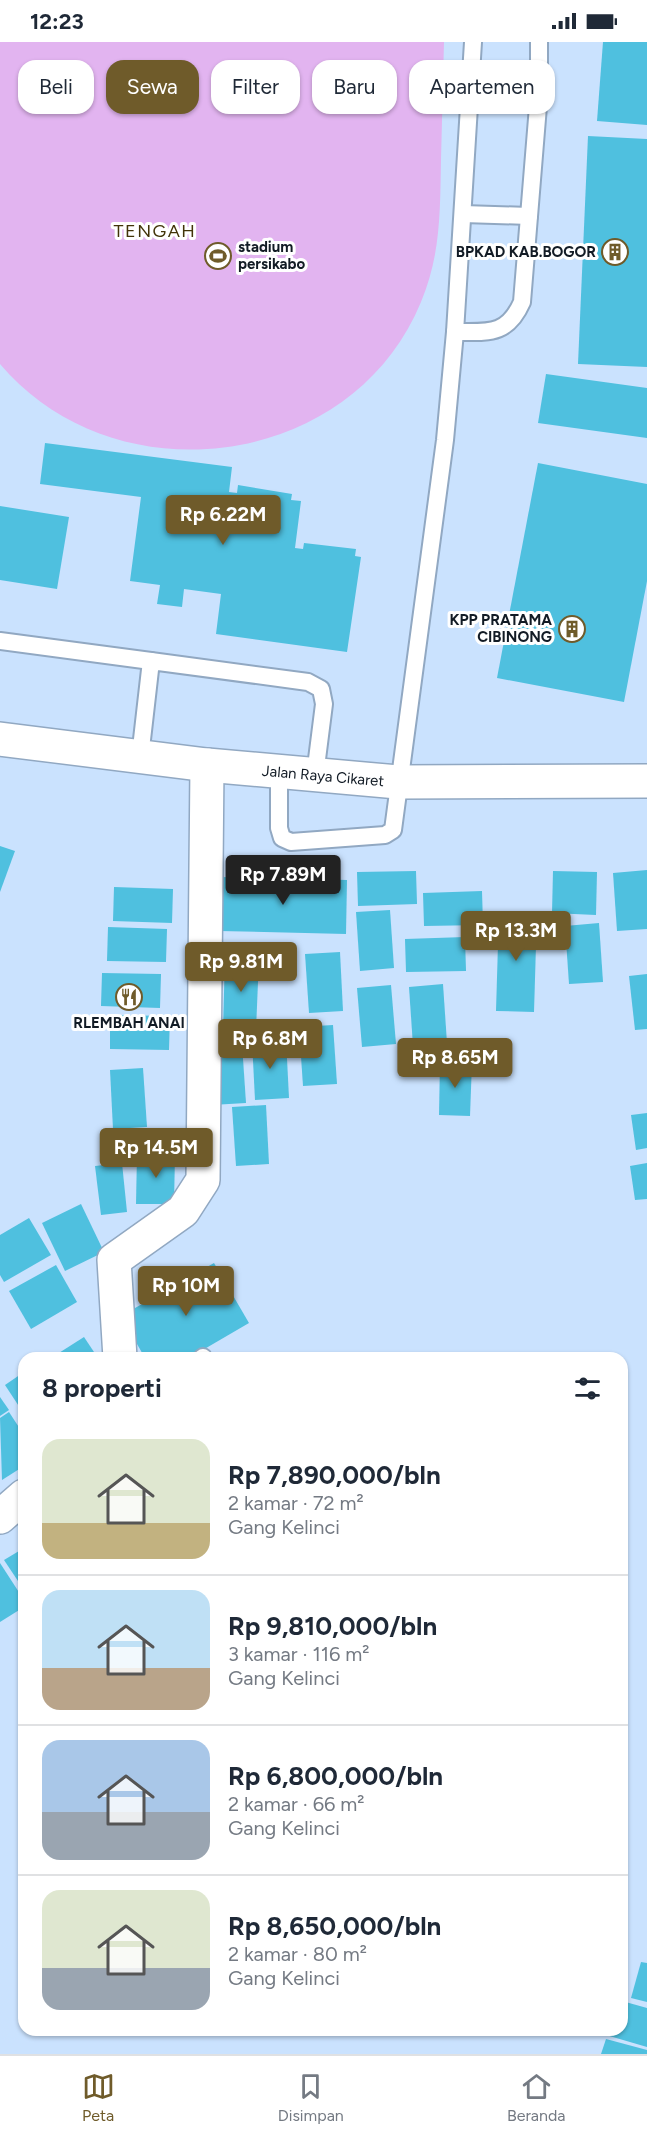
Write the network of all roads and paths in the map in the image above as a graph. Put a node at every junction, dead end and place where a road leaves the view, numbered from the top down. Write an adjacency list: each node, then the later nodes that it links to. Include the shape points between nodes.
1 (473, 42): 3 (lane)
2 (539, 42): 4 (lane)
3 (462, 213): 4 (lane); 5 (lane)
4 (529, 216): 5 (lane, via 522,302 515,318 491,332)
5 (455, 332): 14 (lane, via 445,440)
6 (0, 641): 7 (lane)
7 (151, 661): 9 (lane); 12 (lane, via 308,682 321,689 324,704)
8 (0, 739): 9 (main road, Jalan Raya Cikaret)
9 (140, 757): 10 (main road, Jalan Raya Cikaret)
10 (207, 765): 11 (main road, Jalan Raya Cikaret); 15 (main road, via 203,1180 183,1211 114,1260)
11 (279, 772): 12 (main road, Jalan Raya Cikaret); 14 (lane, via 279,828 282,838 291,842 386,835 395,822)
12 (315, 776): 14 (main road, Jalan Raya Cikaret)
13 (647, 781): 14 (main road, Jalan Raya Cikaret)
14 (398, 782)
15 (120, 1352)
16 (18, 1501): 17 (main road)
17 (0, 1517)

